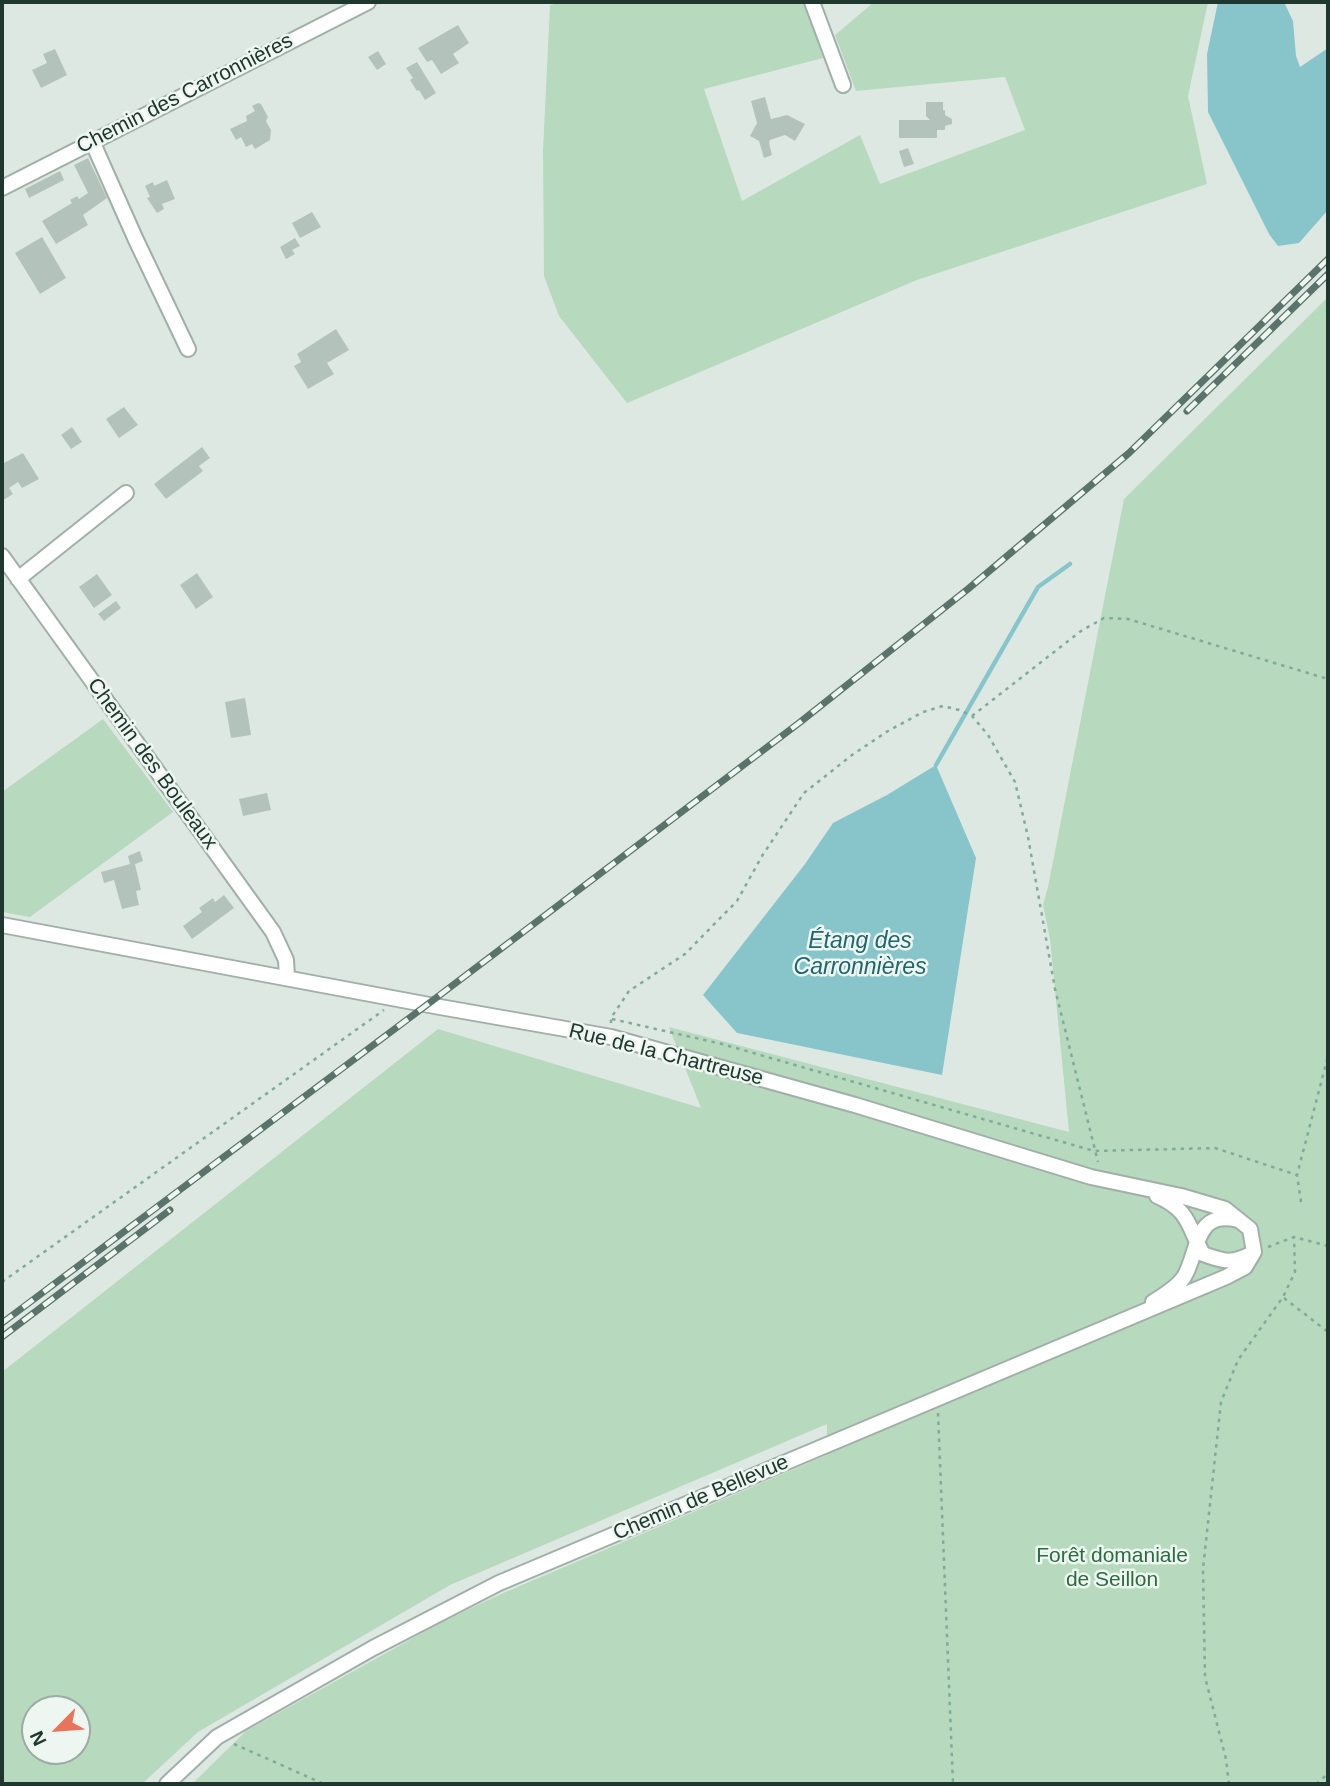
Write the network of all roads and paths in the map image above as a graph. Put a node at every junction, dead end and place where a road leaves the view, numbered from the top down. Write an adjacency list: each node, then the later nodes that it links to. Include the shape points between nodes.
1 (368, 2): 4 (street, Chemin des Carronnières)
2 (812, 2): 3 (street)
3 (844, 85)
4 (92, 141): 5 (street, Chemin des Carronnières); 6 (street)
5 (2, 188)
6 (188, 349)
7 (127, 493): 9 (street)
8 (2, 556): 9 (street, Chemin des Bouleaux)
9 (18, 579): 13 (street, Chemin des Bouleaux, via 273,932 286,960)
10 (1328, 679): 11 (path, via 1128,619 1104,618)
11 (972, 716): 15 (path, via 943,706 923,712 852,755 804,793 737,901 685,954 629,991); 18 (path, via 1015,782 1055,989)
12 (2, 925): 13 (street, Rue de la Chartreuse)
13 (287, 978): 14 (street, Rue de la Chartreuse)
14 (401, 999): 16 (street, Rue de la Chartreuse); 28 (path)
15 (611, 1018): 16 (path); 18 (path, via 722,1044)
16 (611, 1037): 20 (street, Rue de la Chartreuse)
17 (1328, 1056): 19 (path)
18 (1094, 1151): 19 (path, via 1215,1147); 20 (path)
19 (1297, 1175): 22 (path)
20 (1104, 1181): 21 (street, Rue de la Chartreuse)
21 (1140, 1188): 23 (street, Rue de la Chartreuse, via 1225,1209); 25 (street, via 1181,1212)
22 (1301, 1202)
23 (1240, 1220): 25 (street, via 1226,1217 1217,1221 1203,1228); 27 (street, via 1250,1229)
24 (1294, 1237): 26 (path); 27 (path); 29 (path, via 1295,1272)
25 (1196, 1240): 27 (street, via 1203,1254 1224,1261 1238,1261); 30 (street, via 1183,1278)
26 (1328, 1246)
27 (1254, 1252): 30 (street, Chemin de Bellevue, via 1245,1267 1226,1277)
28 (2, 1282)
29 (1283, 1297): 31 (path); 38 (path, via 1238,1360 1221,1402 1203,1569 1205,1677)
30 (1126, 1319): 32 (street, Chemin de Bellevue)
31 (1328, 1332)
32 (937, 1398): 33 (street, Chemin de Bellevue, via 499,1583); 37 (path)
33 (217, 1737): 35 (street, Chemin de Bellevue); 36 (path)
34 (1328, 1774): 39 (path)
35 (167, 1784)
36 (324, 1784)
37 (953, 1784)
38 (1228, 1784)
39 (1316, 1784)

